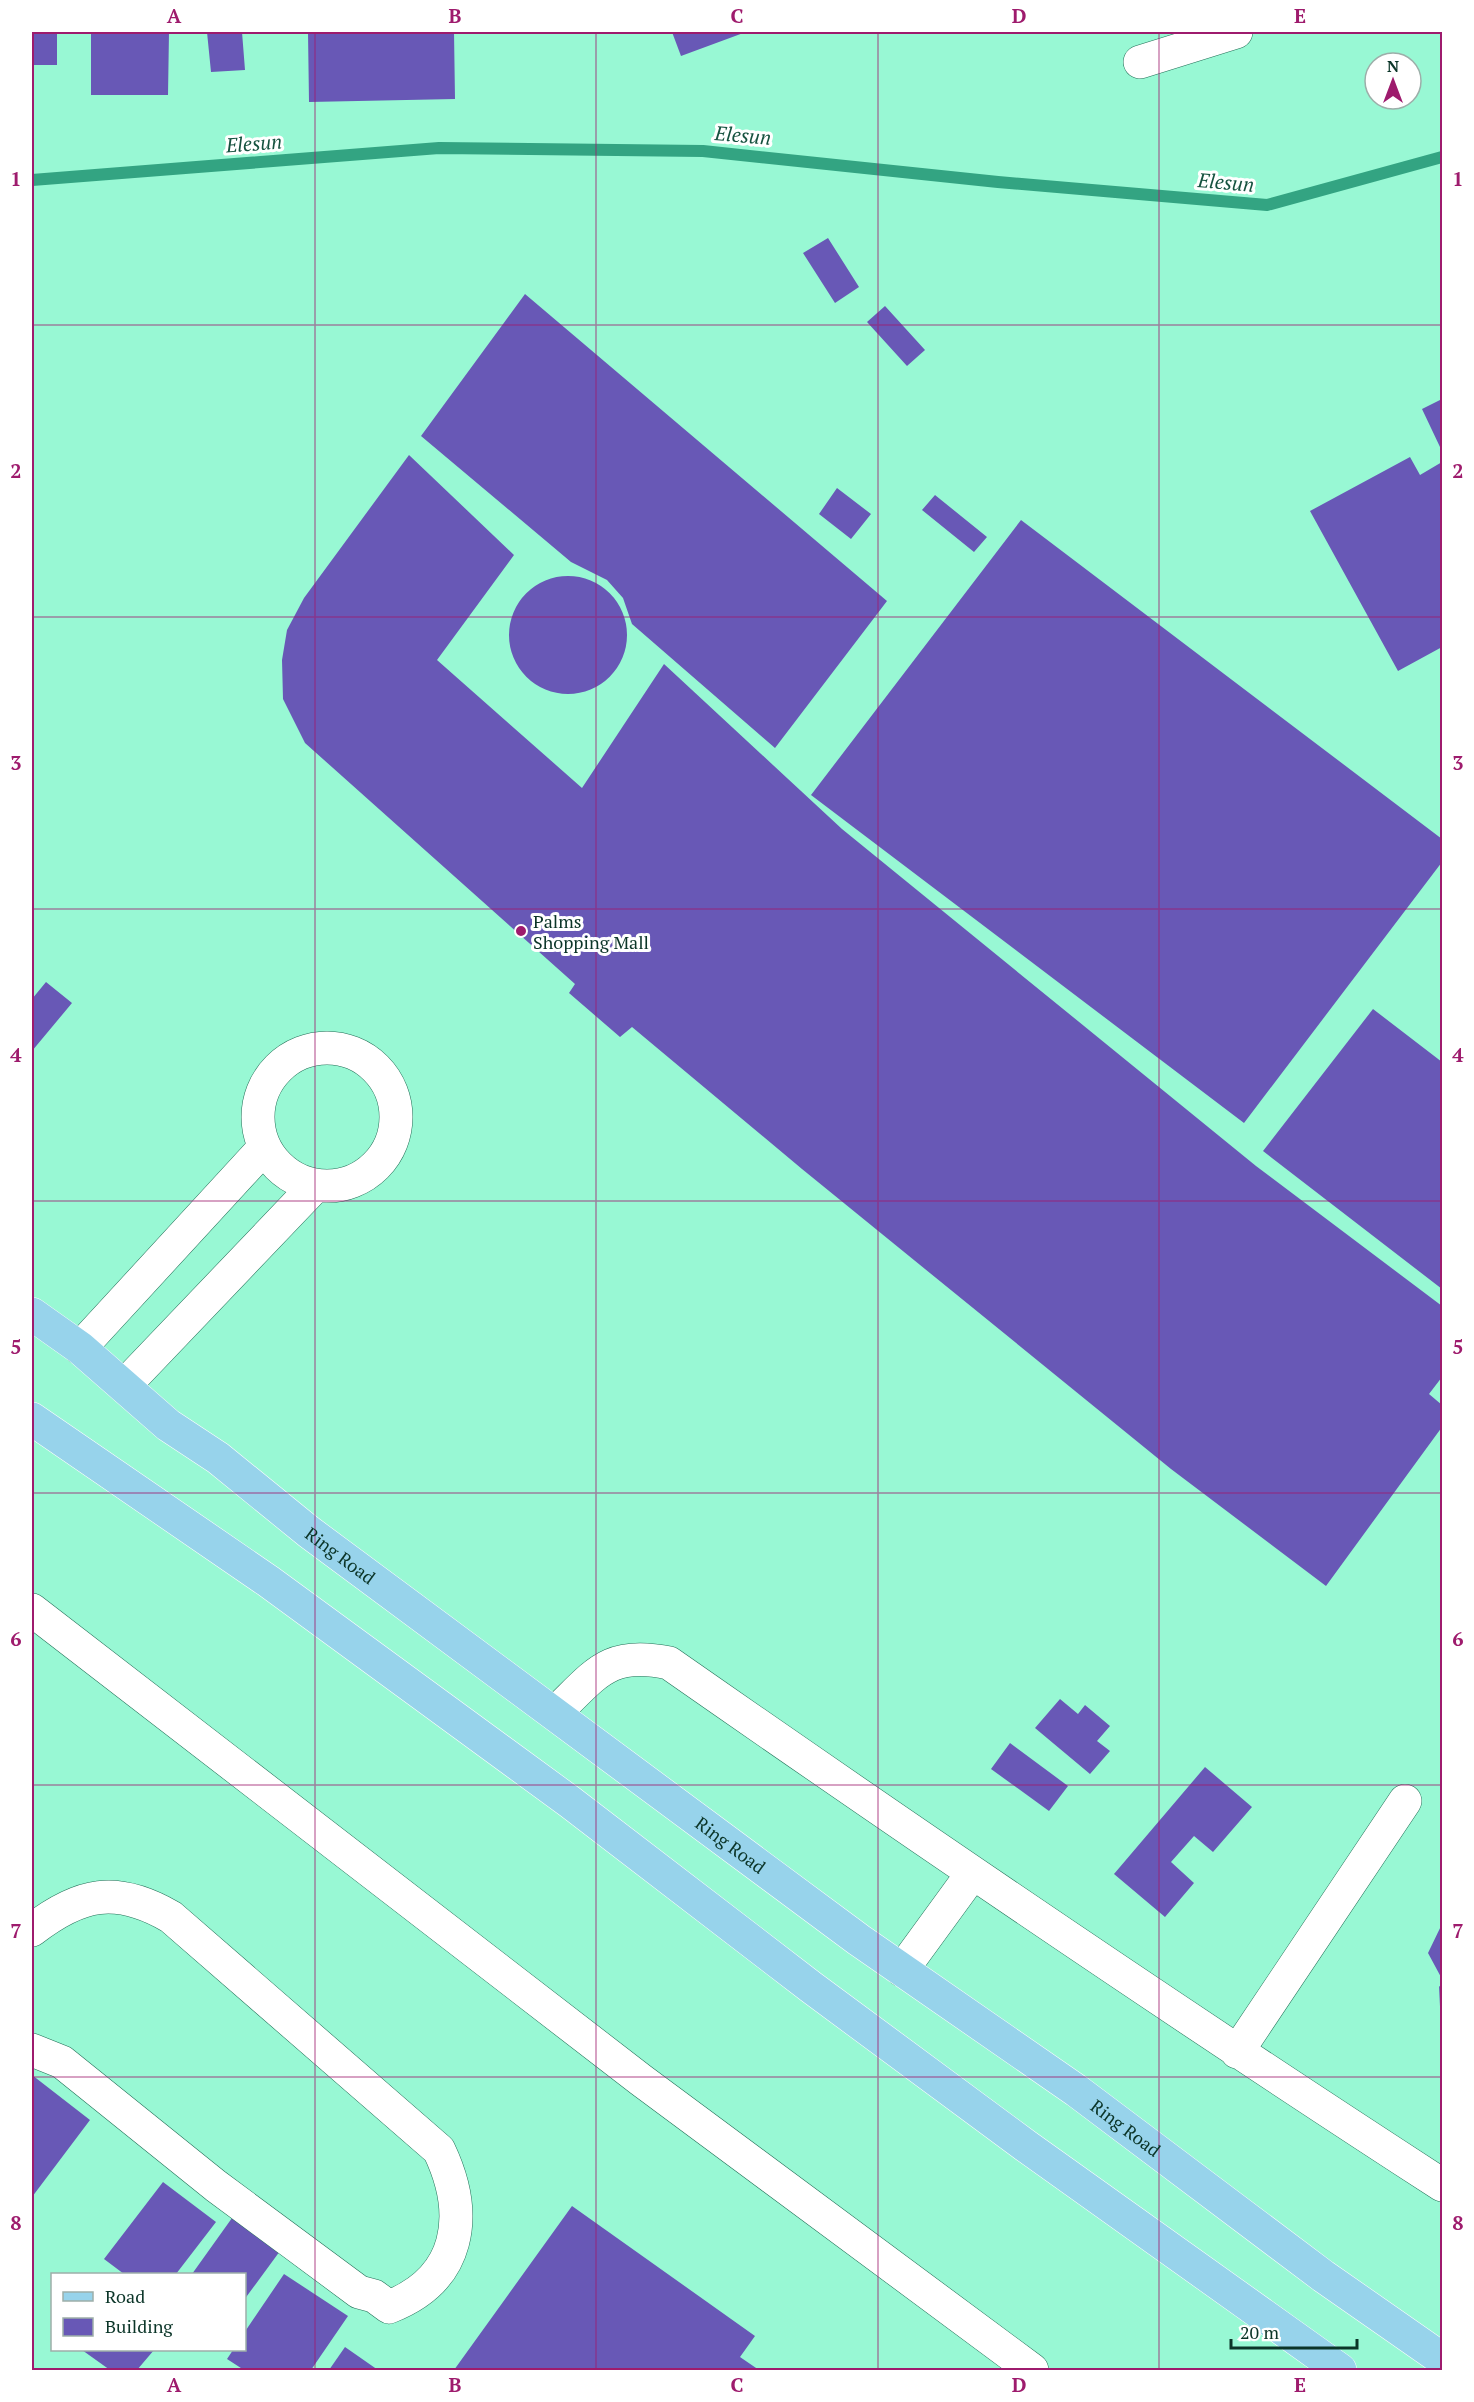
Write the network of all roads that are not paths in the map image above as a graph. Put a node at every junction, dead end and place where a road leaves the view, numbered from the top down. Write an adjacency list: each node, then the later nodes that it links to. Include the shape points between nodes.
1 (1236, 32): 2 (street)
2 (1140, 62)
3 (264, 1148): 4 (street, via 277,1166 294,1179); 4 (street, via 257,1120 261,1092 278,1068 303,1051 332,1047 361,1055 384,1075 396,1102 396,1131 384,1158 362,1178 339,1186); 6 (street)
4 (315, 1186): 7 (street)
5 (32, 1314): 6 (main road, Ring Road)
6 (80, 1348): 7 (main road, Ring Road)
7 (124, 1386): 10 (main road, Ring Road, via 168,1425 218,1458 309,1532)
8 (32, 1419): 20 (main road, via 287,1595 570,1802 1026,2146)
9 (32, 1610): 19 (street, via 641,2080)
10 (555, 1713): 12 (street, via 605,1666 621,1660 669,1663); 14 (main road, Ring Road)
11 (1405, 1801): 16 (street)
12 (972, 1874): 14 (street); 16 (street)
13 (32, 1930): 15 (street, via 68,1906 96,1896 136,1900 171,1917 439,2150 449,2171 456,2203 456,2230 450,2251 428,2285 389,2307 374,2296 359,2292 216,2186 62,2062)
14 (902, 1970): 18 (main road, Ring Road, via 1077,2091 1323,2276)
15 (32, 2050)
16 (1237, 2052): 17 (street)
17 (1443, 2185)
18 (1443, 2359)
19 (1032, 2370)
20 (1340, 2370)

